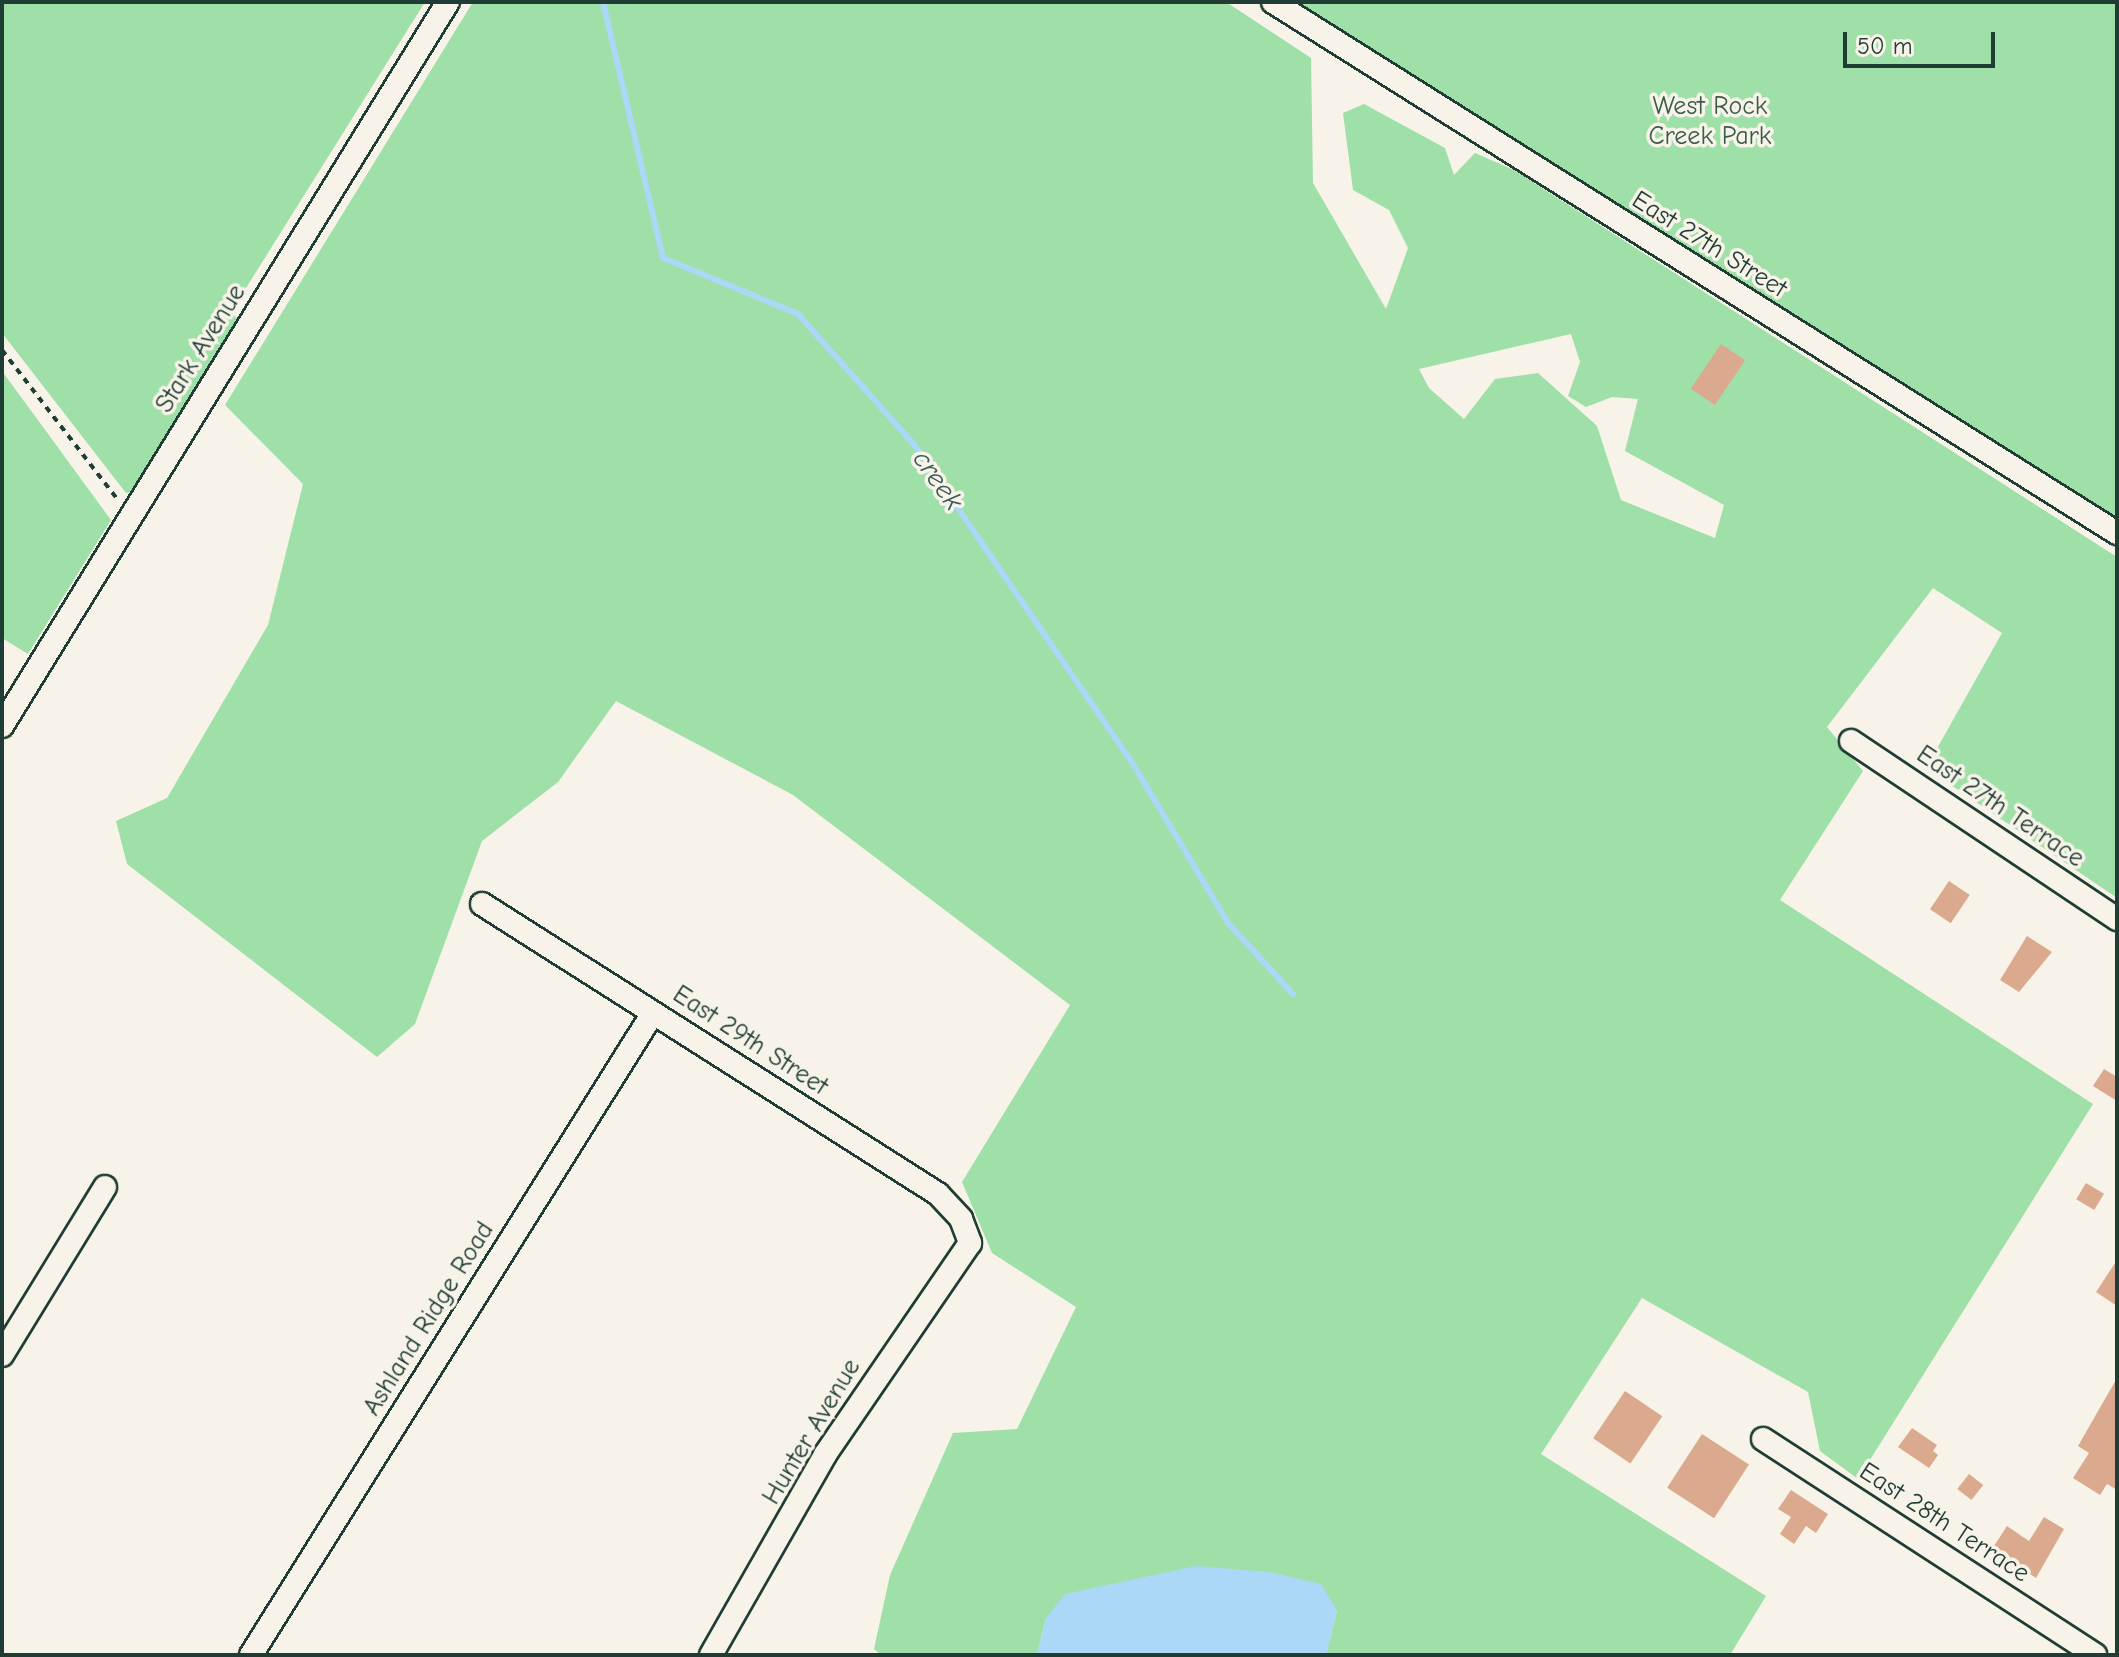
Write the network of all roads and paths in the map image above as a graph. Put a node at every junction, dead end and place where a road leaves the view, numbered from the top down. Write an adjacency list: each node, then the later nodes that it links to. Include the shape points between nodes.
1 (448, 2): 4 (street, Stark Avenue)
2 (1273, 2): 5 (street, East 27th Street)
3 (2, 350): 4 (path)
4 (131, 517): 6 (street, Stark Avenue)
5 (2117, 533)
6 (2, 726)
7 (1851, 741): 9 (street, East 27th Terrace)
8 (482, 904): 10 (street, East 29th Street)
9 (2117, 919)
10 (653, 1013): 12 (street, East 29th Street, via 938,1194 961,1219); 15 (street, Ashland Ridge Road)
11 (105, 1187): 13 (street)
12 (970, 1243): 16 (street, Hunter Avenue, via 825,1455)
13 (2, 1355)
14 (1763, 1439): 17 (street, East 28th Terrace)
15 (251, 1655)
16 (711, 1655)
17 (2095, 1655)

